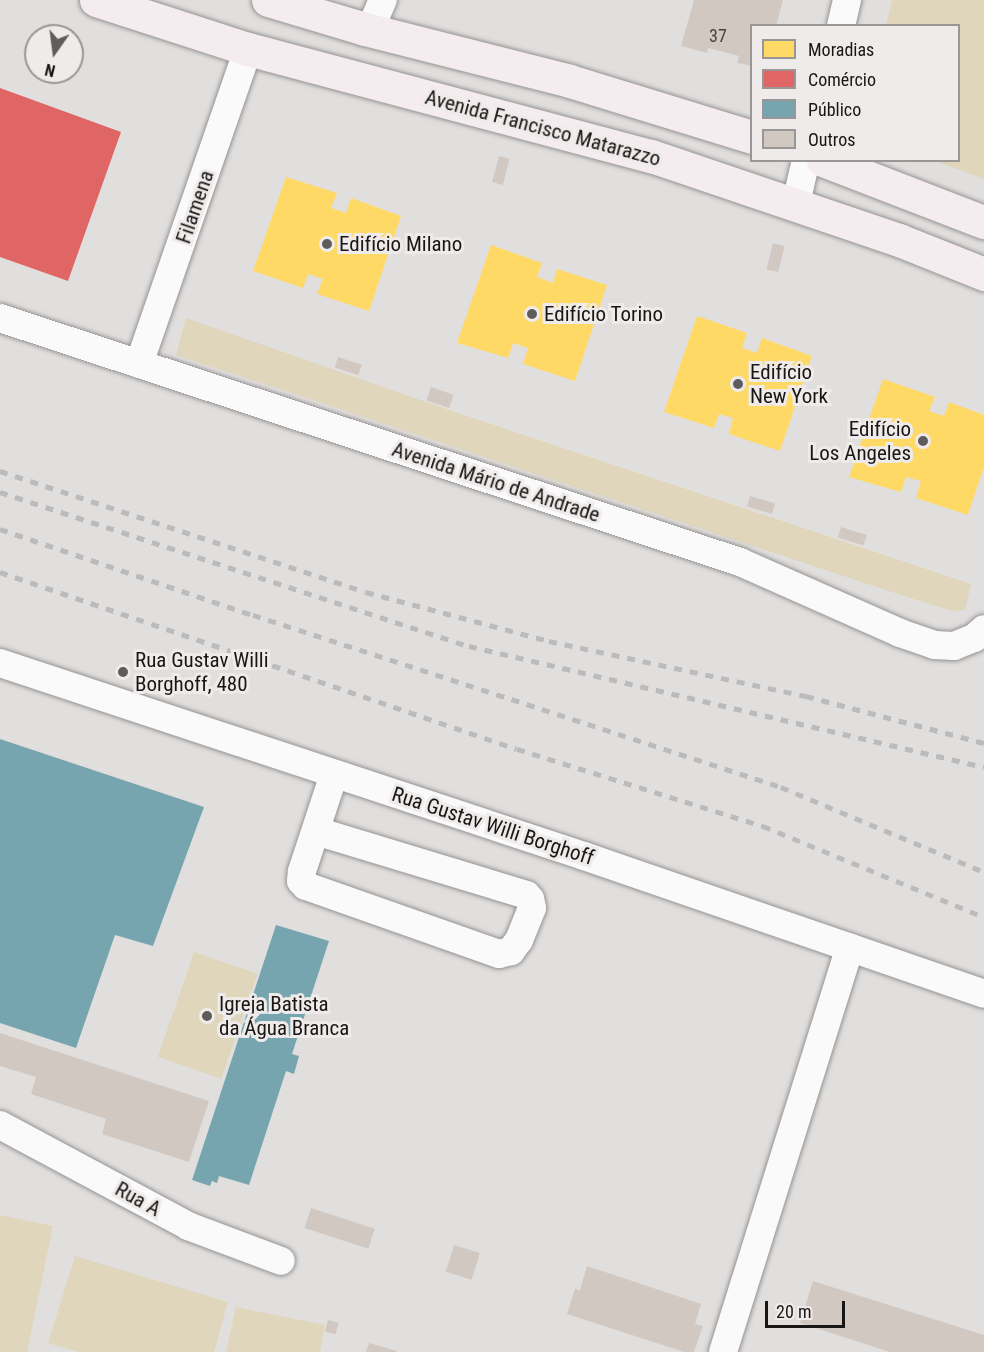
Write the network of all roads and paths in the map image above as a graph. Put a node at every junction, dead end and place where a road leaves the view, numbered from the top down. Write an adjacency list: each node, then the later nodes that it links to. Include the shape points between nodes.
1 (96, 0): 7 (main road, Avenida Francisco Matarazzo)
2 (268, 0): 6 (main road)
3 (382, 0): 6 (street)
4 (847, 0): 5 (street)
5 (841, 24)
6 (370, 30): 8 (main road, via 570,81)
7 (248, 49): 11 (main road, Avenida Francisco Matarazzo, via 651,156); 15 (street, Filamena)
8 (750, 136)
9 (806, 162): 11 (street)
10 (828, 162): 12 (main road)
11 (796, 203): 13 (main road, Avenida Francisco Matarazzo)
12 (984, 222)
13 (984, 274)
14 (0, 318): 15 (street, Avenida Mário de Andrade)
15 (139, 364): 16 (street, Avenida Mário de Andrade, via 740,562 934,645 954,646)
16 (984, 629)
17 (0, 663): 18 (street, Rua Gustav Willi Borghoff)
18 (334, 774): 19 (street); 20 (street, Rua Gustav Willi Borghoff)
19 (316, 831): 19 (street, via 302,871 301,881 306,886 499,954 511,951 519,940 531,908 526,895)
20 (850, 947): 21 (street, Rua Gustav Willi Borghoff); 24 (street)
21 (984, 994)
22 (0, 1125): 23 (street, Rua A, via 188,1226)
23 (281, 1261)
24 (723, 1352)

